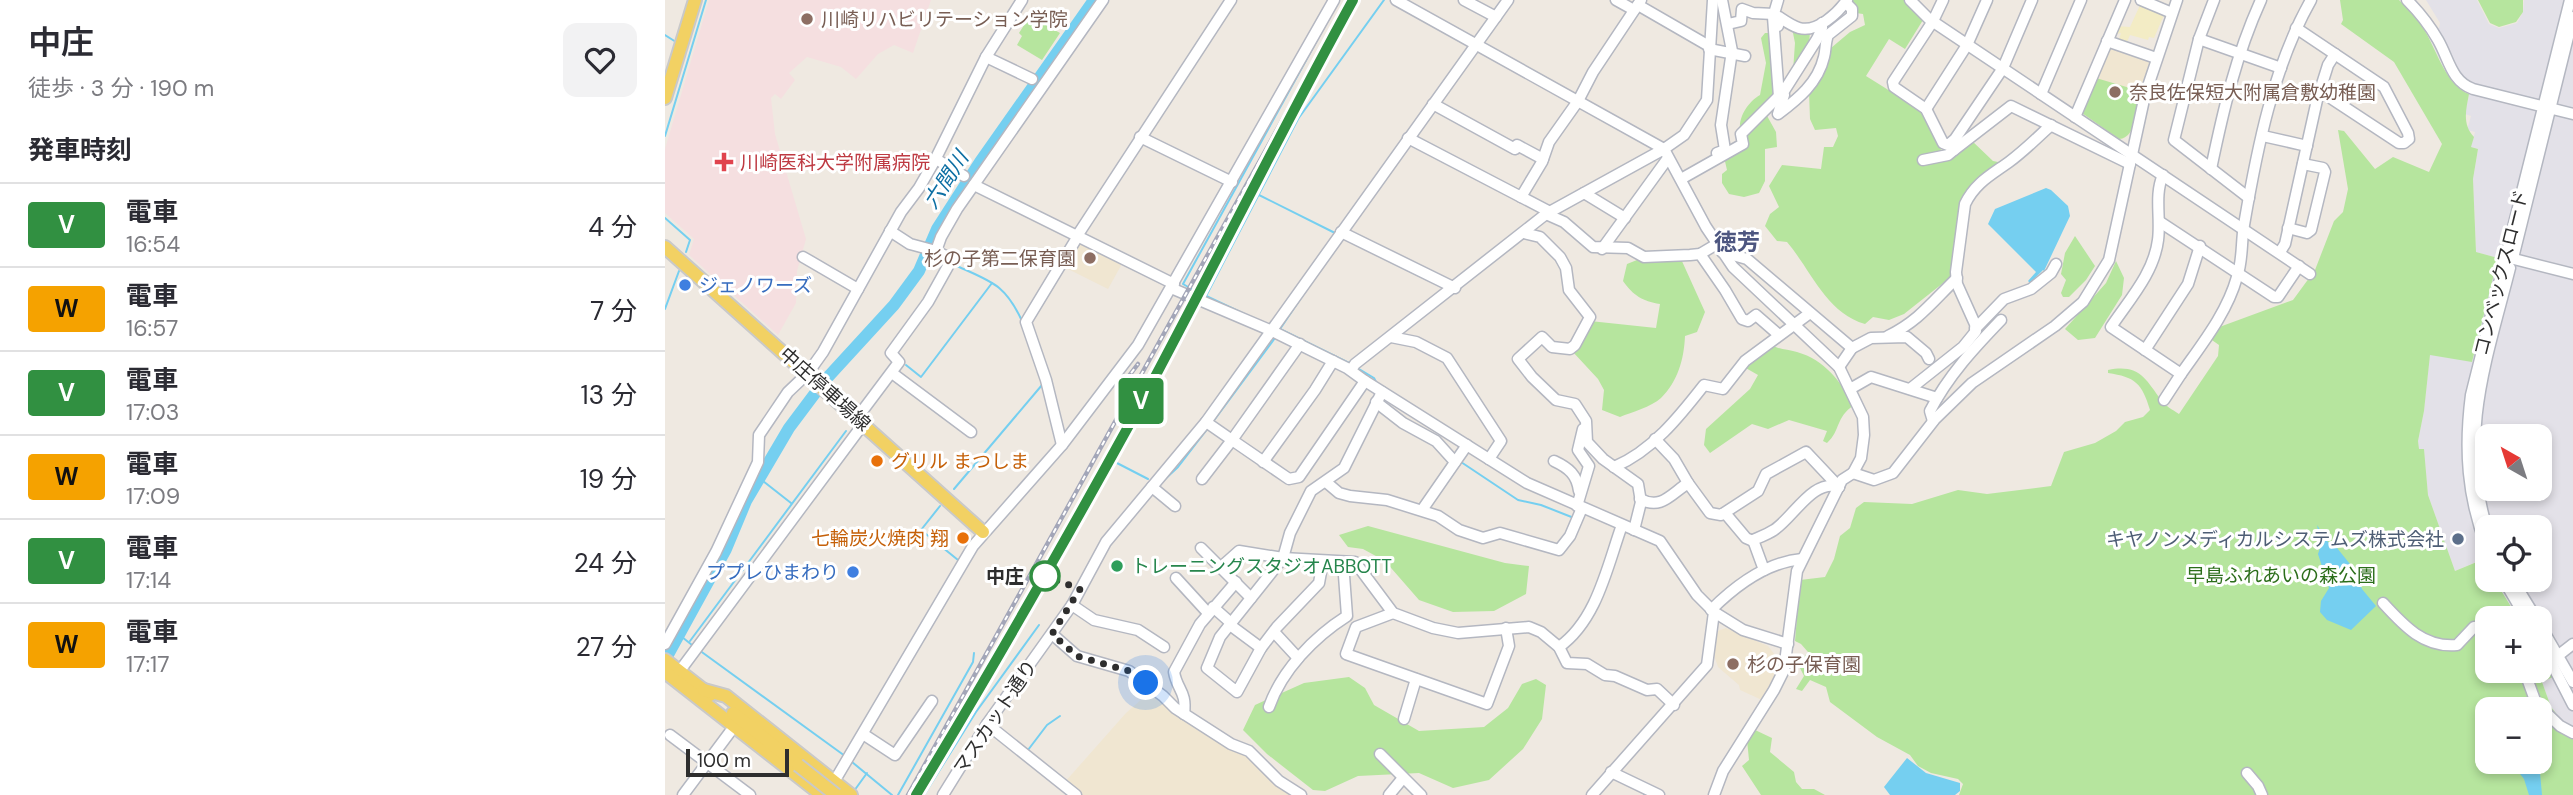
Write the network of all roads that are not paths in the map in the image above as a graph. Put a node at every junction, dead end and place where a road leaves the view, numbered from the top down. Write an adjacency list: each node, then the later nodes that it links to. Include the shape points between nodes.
1 (695, 0): 54 (main road)
2 (1022, 0): 46 (street)
3 (1103, 0): 78 (street)
4 (1231, 0): 63 (street)
5 (1334, 0): 77 (street)
6 (1396, 0): 39 (street)
7 (1464, 0): 30 (street)
8 (1508, 0): 30 (street, マスカット通り)
9 (1616, 0): 27 (street)
10 (1713, 0): 41 (street)
11 (1722, 0): 34 (street)
12 (1778, 0): 29 (street)
13 (1910, 0): 32 (street)
14 (1943, 0): 32 (street)
15 (1987, 0): 40 (street)
16 (2032, 0): 48 (street)
17 (2081, 0): 53 (street)
18 (2125, 0): 38 (street)
19 (2141, 0): 28 (street)
20 (2177, 0): 28 (street)
21 (2214, 0): 37 (street)
22 (2261, 0): 42 (street)
23 (2311, 0): 36 (street)
24 (2407, 0): 57 (street, via 2434,34 2462,83)
25 (2570, 0): 57 (street, コンベックスロード)
26 (1842, 3): 33 (street); 52 (street, via 1852,9 1852,16 1828,35 1813,82 1779,114)
27 (1637, 4): 41 (street); 55 (street)
28 (2172, 13): 47 (street)
29 (1774, 14): 34 (street, via 1742,9 1741,21); 35 (street)
30 (1496, 17): 39 (street, マスカット通り)
31 (2573, 17): 57 (street, コンベックスロード)
32 (1933, 22): 40 (street); 58 (street, via 1893,82)
33 (1822, 23): 35 (street, via 1803,29 1779,17); 52 (street)
34 (1728, 24): 43 (street)
35 (1774, 28): 52 (street)
36 (2296, 28): 44 (street); 49 (street)
37 (2199, 39): 42 (street); 73 (street, via 2174,140)
38 (2108, 41): 47 (street); 60 (street)
39 (1477, 45): 55 (street); 56 (street, マスカット通り)
40 (1967, 45): 48 (street); 58 (street)
41 (1709, 47): 43 (street); 67 (street, via 1707,100)
42 (2239, 53): 49 (street); 73 (street)
43 (1732, 54): 45 (street); 76 (street, via 1721,125 1724,150)
44 (2335, 54): 51 (street); 51 (street, via 2384,87 2409,139 2399,143)
45 (1745, 56)
46 (986, 57): 50 (street); 68 (street)
47 (2156, 58): 71 (street)
48 (2003, 68): 53 (street); 66 (street)
49 (2281, 68): 62 (street)
50 (1032, 79)
51 (2320, 91): 65 (street)
52 (1782, 94): 76 (street, via 1741,134 1743,144)
53 (2041, 94): 60 (street)
54 (665, 98)
55 (1578, 101): 67 (street); 69 (street, via 1549,142)
56 (1436, 105): 64 (street, マスカット通り); 69 (street, via 1515,149 1517,145)
57 (2547, 107): 59 (street); 99 (street, コンベックスロード)
58 (1926, 108): 66 (street, via 1943,143)
59 (2573, 114)
60 (2075, 117): 71 (street)
61 (2051, 125): 66 (street, via 2011,106); 71 (street); 105 (street, via 1970,194 1961,228)
62 (2263, 136): 65 (street); 81 (street)
63 (1143, 138): 77 (street); 90 (street)
64 (1411, 139): 80 (street); 89 (street, マスカット通り)
65 (2307, 146): 72 (street)
66 (1952, 147): 70 (street, via 1948,155)
67 (1666, 154): 76 (street); 79 (street); 83 (street)
68 (936, 159): 75 (street); 87 (street)
69 (1543, 159): 80 (street)
70 (1923, 160)
71 (2131, 160): 74 (street); 136 (street, via 2109,260 2092,290 2063,320 1990,369)
72 (2303, 164): 86 (street); 86 (street, via 2325,172 2311,230)
73 (2211, 169): 81 (street)
74 (2163, 175): 84 (street, via 2158,187); 85 (street)
75 (964, 176)
76 (1680, 178): 93 (street)
77 (1232, 182): 106 (street)
78 (975, 183): 90 (street); 95 (street)
79 (1584, 193): 82 (street); 83 (street)
80 (1521, 197): 82 (street)
81 (2249, 198): 85 (street)
82 (1548, 213): 88 (street); 94 (street)
83 (1625, 218): 94 (street)
84 (2159, 222): 92 (street); 119 (street, via 2151,266 2111,327)
85 (2243, 228): 96 (street); 102 (street)
86 (2288, 228): 96 (street)
87 (890, 232): 95 (street); 108 (street)
88 (1524, 233): 107 (street); 135 (street, via 1540,237 1560,257 1569,290 1590,317 1570,349 1552,347 1542,337 1518,359 1556,400 1575,404)
89 (1341, 234): 107 (street); 113 (street, マスカット通り)
90 (1079, 235): 106 (street); 141 (street, via 1026,322)
91 (665, 247): 124 (main road, 中庄停車場線)
92 (2200, 247): 102 (street); 119 (street, via 2184,292)
93 (1720, 248): 97 (street); 109 (street, via 1747,259); 111 (street, via 1733,267)
94 (1602, 249): 97 (street, via 1628,248 1644,257)
95 (932, 250): 125 (street, via 952,261 891,353 899,362)
96 (2280, 252): 101 (street)
97 (1700, 254): 114 (street, via 1742,319 1748,321 1756,314)
98 (803, 257): 108 (street)
99 (2509, 258): 104 (street); 159 (street, コンベックスロード, via 2475,373 2466,430); 160 (street, コンベックスロード, via 2475,420 2475,481)
100 (2056, 264): 112 (street, via 2031,289 2004,299)
101 (2299, 265): 102 (street, via 2278,297); 103 (street)
102 (2239, 272): 126 (street, via 2226,305)
103 (2310, 274)
104 (2573, 274)
105 (1957, 278): 112 (street); 116 (street, via 1914,321)
106 (1174, 283): 113 (street, via 1200,300); 141 (street, via 1138,345)
107 (1455, 288): 115 (street)
108 (858, 289): 124 (street)
109 (1810, 313): 111 (street); 118 (street)
110 (2001, 320): 131 (street)
111 (1796, 325): 114 (street); 123 (street)
112 (1976, 329): 128 (street, via 1963,347)
113 (1276, 330): 117 (street); 137 (street, マスカット通り)
114 (1779, 335): 139 (street, via 1745,361 1723,390 1704,385)
115 (1391, 337): 122 (street); 143 (street, via 1416,342 1447,358 1501,441)
116 (1884, 338): 118 (street, via 1871,338); 120 (street, via 1907,337)
117 (1300, 345): 121 (street); 140 (street)
118 (1852, 348): 123 (street)
119 (2145, 350): 126 (street)
120 (1929, 359)
121 (1333, 361): 122 (street); 146 (street)
122 (1353, 367): 127 (street)
123 (1839, 367): 129 (street)
124 (808, 373): 134 (main road, 中庄停車場線); 185 (street, via 788,392 759,435 758,462 716,552)
125 (892, 373): 134 (street); 138 (street)
126 (2181, 374): 132 (street)
127 (1365, 382): 130 (street); 146 (street, via 1299,477 1289,479)
128 (1910, 388): 129 (street, via 1871,377); 131 (street)
129 (1850, 389): 148 (street, via 1863,417 1864,435 1861,458)
130 (1382, 392): 133 (street); 142 (street)
131 (1937, 398): 136 (street, via 1930,411)
132 (2164, 400)
133 (1376, 402): 144 (street); 150 (street, via 1344,468)
134 (861, 421): 163 (main road, 中庄停車場線); 195 (street, via 697,648)
135 (1586, 421): 147 (street, via 1587,442); 155 (street, via 1579,450 1589,466)
136 (1933, 421): 148 (street, via 1893,473 1874,480)
137 (1209, 424): 140 (street); 152 (street, マスカット通り)
138 (971, 432)
139 (1655, 439): 147 (street, via 1633,458); 151 (street)
140 (1232, 440): 146 (street); 149 (street)
141 (1062, 445): 163 (street)
142 (1467, 445): 143 (street); 144 (street)
143 (1489, 459): 155 (street, via 1527,483)
144 (1457, 460): 157 (street)
145 (1555, 461): 155 (street, via 1575,476)
146 (1263, 462)
147 (1613, 467): 154 (street, via 1637,484)
148 (1853, 473): 153 (street)
149 (1202, 479)
150 (1326, 482): 157 (street, via 1339,493); 166 (street, via 1311,491)
151 (1688, 483): 154 (street, via 1657,504); 158 (street, via 1710,513)
152 (1152, 487): 156 (street); 176 (street, マスカット通り, via 1106,542)
153 (1839, 487): 158 (street, via 1808,453 1801,452 1766,474 1758,491); 164 (street, via 1816,491 1775,530); 167 (street)
154 (1640, 499): 162 (street)
155 (1580, 503): 157 (street, via 1570,536 1559,550 1500,533 1483,538); 161 (street)
156 (1175, 506)
157 (1422, 510)
158 (1725, 513): 164 (street)
159 (2476, 515)
160 (2484, 515)
161 (1622, 525): 162 (street); 189 (street, via 1593,606)
162 (1634, 530): 178 (street, via 1660,541)
163 (983, 532): 209 (street)
164 (1753, 541): 171 (street)
165 (1201, 548): 170 (street)
166 (1283, 558): 168 (street); 170 (street, via 1239,551); 174 (street)
167 (1802, 559): 171 (street); 186 (street)
168 (1323, 561): 169 (street); 183 (street, via 1319,583)
169 (1343, 562): 179 (street, via 1355,562); 193 (street, via 1347,615)
170 (1221, 567): 173 (street)
171 (1765, 570): 178 (street, via 1727,594)
172 (1176, 578): 177 (street)
173 (1236, 582): 174 (street); 177 (street)
174 (1251, 598): 180 (street)
175 (2383, 603): 181 (street, via 2412,632 2438,644 2457,645)
176 (1072, 605): 184 (street, マスカット通り); 188 (street, via 1094,620 1138,630)
177 (1211, 610): 180 (street); 204 (street, via 1174,672 1186,698)
178 (1712, 611): 186 (street, via 1743,630); 201 (street, via 1707,665)
179 (1394, 612): 182 (street, via 1458,633); 196 (street, via 1356,627 1346,654)
180 (1231, 624): 190 (street); 190 (street, via 1207,668 1237,692)
181 (2475, 627)
182 (1506, 628): 189 (street, via 1529,627); 196 (street, via 1509,646 1487,704)
183 (1274, 632): 190 (street); 193 (street)
184 (1052, 634): 204 (street, via 1077,656 1129,671); 206 (street, マスカット通り)
185 (665, 644)
186 (1788, 644): 228 (street, via 1784,670)
187 (2573, 644): 194 (street)
188 (1164, 647)
189 (1559, 647): 201 (street, via 1567,663 1587,664 1647,690 1657,689)
190 (1261, 648)
191 (2552, 650): 194 (street)
192 (2552, 654): 194 (street)
193 (1298, 658): 203 (street)
194 (2556, 658): 197 (street); 202 (street)
195 (670, 670): 199 (main road)
196 (1416, 679): 205 (street)
197 (2573, 682)
198 (2529, 683): 208 (street, via 2536,703)
199 (705, 696): 207 (main road, via 708,715); 216 (main road, bridge, via 799,765); 216 (main road, via 726,696); 220 (main road)
200 (932, 701): 209 (street, via 895,755)
201 (1674, 705): 213 (street)
202 (2573, 705)
203 (1269, 707)
204 (1184, 714): 223 (street, via 1249,751 1279,781)
205 (1404, 719)
206 (987, 724): 221 (street, マスカット通り); 222 (street)
207 (730, 732): 212 (street); 219 (main road)
208 (2573, 733)
209 (863, 734): 216 (street, via 848,759)
210 (670, 735): 212 (street)
211 (1380, 754): 215 (street)
212 (707, 762): 217 (street); 218 (street)
213 (1611, 772): 226 (street); 227 (street)
214 (2247, 773): 229 (street)
215 (1403, 778): 224 (street); 225 (street)
216 (843, 791): 220 (street)
217 (683, 795)
218 (750, 795)
219 (809, 795)
220 (823, 795)
221 (943, 795)
222 (1076, 795)
223 (1301, 795)
224 (1389, 795)
225 (1421, 795)
226 (1592, 795)
227 (1659, 795)
228 (1714, 795)
229 (2262, 795)

